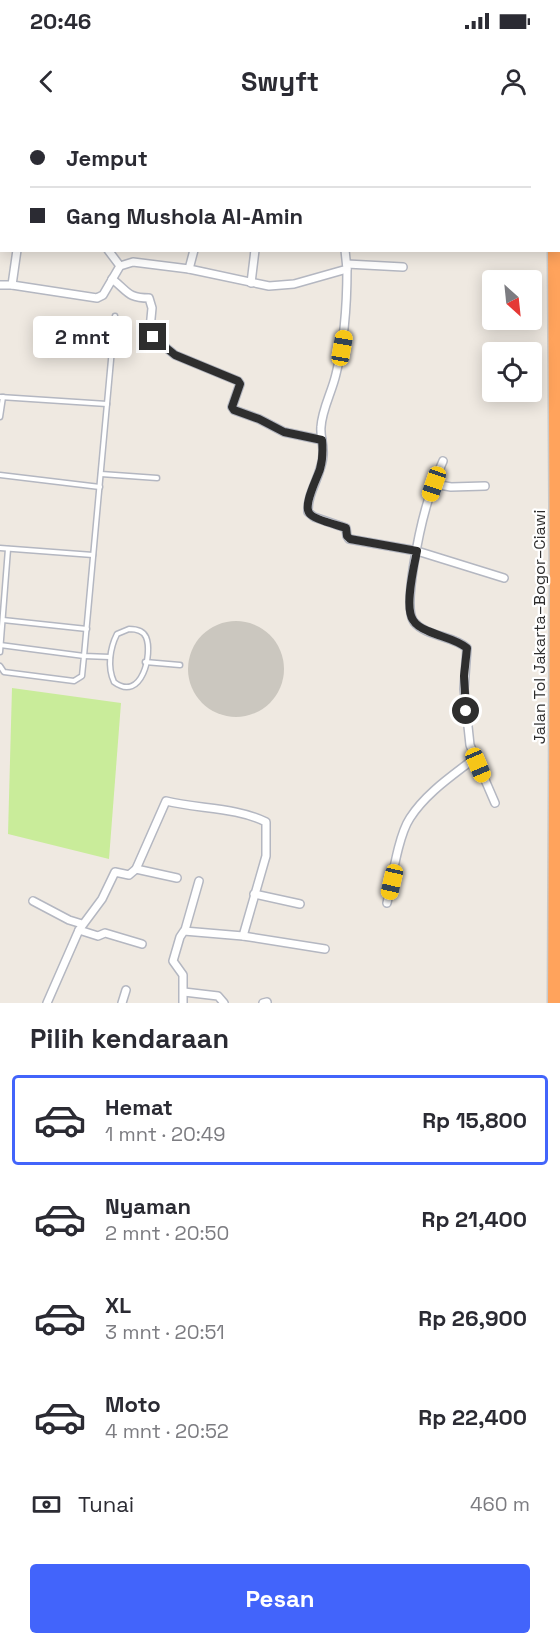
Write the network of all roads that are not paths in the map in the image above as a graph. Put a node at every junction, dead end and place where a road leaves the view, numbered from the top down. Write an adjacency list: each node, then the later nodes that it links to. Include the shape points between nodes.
1 (17, 252): 14 (street)
2 (110, 252): 7 (street)
3 (193, 252): 10 (street)
4 (255, 252): 12 (street)
5 (345, 252): 8 (street)
6 (554, 252): 61 (highway, Jalan Tol Jakarta–Bogor–Ciawi)
7 (120, 266): 10 (street, via 140,262); 11 (street)
8 (347, 267): 9 (street); 12 (street, via 284,286); 19 (street, via 344,333 322,421)
9 (403, 267)
10 (189, 269): 12 (street)
11 (112, 279): 14 (street, via 103,295 94,298); 19 (street, via 135,298 149,298 153,337 175,355 238,381 234,410 284,432)
12 (251, 283)
13 (0, 285): 14 (street)
14 (12, 285)
15 (115, 316): 17 (lane)
16 (1, 397): 17 (lane); 18 (lane)
17 (107, 404): 21 (lane)
18 (0, 417)
19 (322, 440): 29 (street, via 323,455 309,501 309,514 346,528 350,539)
20 (443, 461): 24 (street)
21 (101, 474): 23 (lane); 26 (lane)
22 (0, 476): 26 (lane)
23 (157, 478)
24 (434, 484): 25 (street); 29 (street)
25 (485, 486)
26 (99, 487): 30 (lane)
27 (0, 548): 28 (lane)
28 (8, 549): 30 (lane); 32 (lane)
29 (417, 551): 31 (street); 41 (street, via 412,617 428,631 467,648 466,711)
30 (93, 555): 33 (lane)
31 (504, 578)
32 (3, 620): 33 (lane); 34 (lane)
33 (87, 629): 36 (lane)
34 (0, 645): 35 (lane); 36 (lane)
35 (0, 652)
36 (84, 656): 37 (lane); 40 (lane, via 82,676 74,681 4,672)
37 (110, 657): 38 (lane, via 114,682 124,687 140,680); 38 (lane, via 117,634 134,629 147,640)
38 (145, 662): 39 (lane)
39 (180, 665)
40 (0, 666)
41 (475, 758): 42 (street); 48 (street, via 434,790 410,817)
42 (495, 803)
43 (136, 869): 44 (street); 46 (street, via 166,801 226,811 267,824 266,856); 50 (street, via 129,875 115,872 102,899)
44 (177, 878)
45 (199, 881): 51 (street)
46 (254, 894): 49 (street); 52 (street)
47 (33, 901): 50 (street)
48 (387, 903)
49 (300, 904)
50 (81, 927): 53 (street, via 98,936 105,933); 57 (street)
51 (185, 930): 52 (street); 56 (street, via 173,960 183,973)
52 (243, 936): 54 (street)
53 (142, 944)
54 (325, 949)
55 (126, 990): 58 (street)
56 (184, 992): 59 (street); 60 (street, via 218,996)
57 (48, 1003)
58 (122, 1003)
59 (183, 1003)
60 (224, 1003)
61 (554, 1003)

